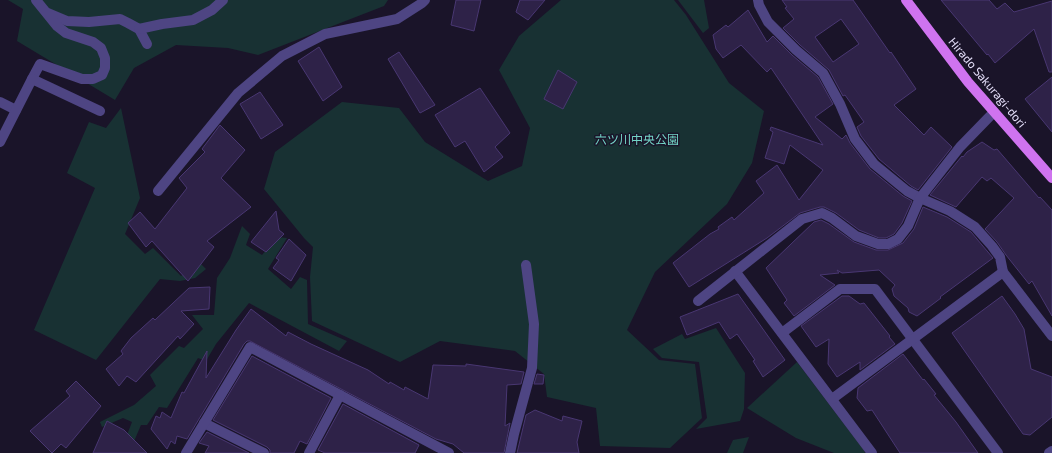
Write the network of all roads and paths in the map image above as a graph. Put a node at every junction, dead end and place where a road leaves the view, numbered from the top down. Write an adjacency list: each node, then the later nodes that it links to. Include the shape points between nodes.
1 (36, 0): 6 (street)
2 (223, 0): 7 (street, via 212,10 193,20)
3 (425, 0): 16 (street, via 397,19 325,34 282,56 238,93)
4 (758, 0): 17 (street, via 768,22 823,73 855,140 874,164 907,191)
5 (906, 0): 13 (main road, Hirado Sakuragi-dori, via 963,76)
6 (47, 12): 7 (street, via 67,21 120,20); 9 (street, via 66,33 93,42 101,48 105,68 102,75 94,79 82,79 40,64)
7 (138, 29): 8 (street)
8 (147, 44)
9 (32, 79): 11 (street); 12 (street)
10 (0, 102): 11 (street)
11 (16, 110): 14 (street)
12 (100, 111)
13 (994, 112): 15 (main road, Hirado Sakuragi-dori); 17 (street, via 960,147)
14 (0, 142)
15 (1052, 178)
16 (158, 191)
17 (920, 198): 19 (street, via 908,226 898,239 888,244 878,244 856,236 822,213 802,218); 20 (street, via 950,211 975,227 1000,257)
18 (526, 265): 33 (street, via 534,324 532,368)
19 (735, 272): 21 (street); 22 (street)
20 (1003, 272): 23 (street); 24 (street)
21 (698, 301)
22 (782, 333): 24 (street, via 840,289 875,289); 26 (street)
23 (1052, 336)
24 (912, 339): 26 (street); 35 (street)
25 (340, 394): 27 (street, via 250,347); 31 (street); 32 (street)
26 (832, 399): 34 (street)
27 (204, 423): 29 (street); 30 (street)
28 (1052, 451): 36 (street)
29 (186, 453)
30 (264, 453)
31 (309, 453)
32 (449, 453)
33 (510, 453)
34 (872, 453)
35 (998, 453)
36 (1049, 453)

